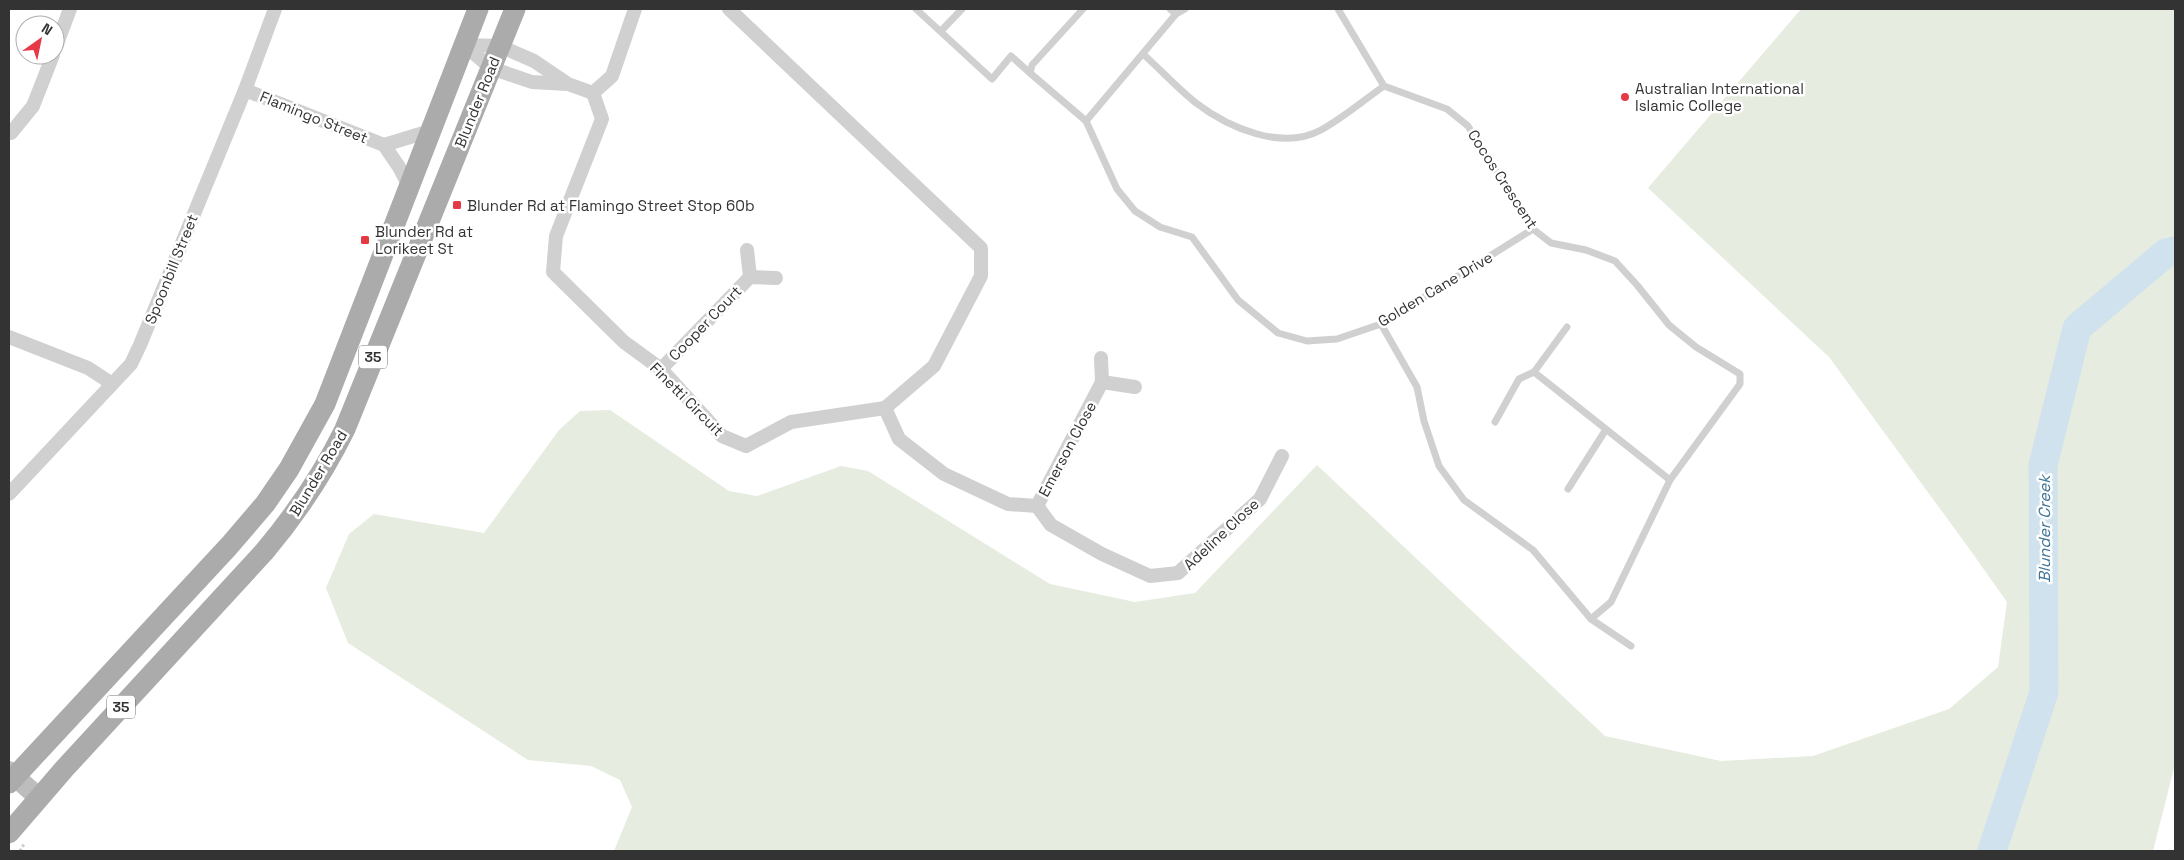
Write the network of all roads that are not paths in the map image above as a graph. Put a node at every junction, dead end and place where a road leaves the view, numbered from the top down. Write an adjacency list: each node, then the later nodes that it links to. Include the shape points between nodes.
1 (70, 9): 14 (street)
2 (275, 9): 24 (street, Spoonbill Street)
3 (478, 9): 16 (main road, Blunder Road / 35)
4 (514, 9): 17 (main road, Blunder Road / 35)
5 (635, 9): 25 (street, via 612,76)
6 (728, 9): 44 (street, via 981,248 981,276 934,366)
7 (916, 9): 15 (lane)
8 (962, 9): 15 (lane)
9 (1083, 9): 21 (lane, via 1032,65)
10 (1170, 9): 13 (lane)
11 (1185, 9): 13 (lane)
12 (1338, 9): 23 (lane)
13 (1176, 14): 18 (lane)
14 (65, 22)
15 (941, 32): 21 (lane, Golden Cane Drive, via 992,79 1012,56)
16 (464, 45): 17 (street); 20 (street); 27 (main road, Blunder Road / 35)
17 (500, 46): 20 (main road, Blunder Road / 35); 22 (street, via 534,61)
18 (1143, 54): 23 (lane, via 1196,103 1224,121 1260,135 1292,138 1320,131); 26 (lane)
19 (49, 65): 28 (street, via 33,106)
20 (491, 68): 22 (street, via 532,82); 55 (main road, Blunder Road / 35, via 345,429 311,491 264,552)
21 (1030, 73): 26 (lane, Golden Cane Drive)
22 (568, 84): 25 (street)
23 (1384, 86): 31 (lane, Cocos Crescent, via 1447,110 1468,126)
24 (245, 90): 29 (street, Flamingo Street); 42 (street, Spoonbill Street, via 140,345 131,364)
25 (593, 93): 39 (street, Finetti Circuit, via 602,119 556,236 553,272 624,342)
26 (1086, 121): 35 (lane, Golden Cane Drive, via 1117,189 1134,211 1160,227 1192,237 1238,300 1278,333 1307,341 1337,339)
27 (430, 131): 29 (street, Flamingo Street); 30 (main road, Blunder Road / 35)
28 (9, 133)
29 (384, 145): 30 (street, Flamingo Street)
30 (409, 186): 54 (main road, Blunder Road / 35, via 325,404 289,469 265,504 229,546)
31 (1533, 229): 35 (lane, Golden Cane Drive); 48 (lane, Cocos Crescent, via 1551,243 1586,250 1615,262 1669,325 1696,347 1740,374 1740,384)
32 (747, 250): 33 (street, Cooper Court)
33 (750, 277): 34 (street, Cooper Court); 39 (street, Cooper Court)
34 (776, 278)
35 (1381, 324): 52 (lane, via 1417,387 1439,466 1464,500 1533,550)
36 (1567, 327): 40 (lane)
37 (9, 337): 42 (street, via 88,368)
38 (1101, 358): 41 (street, Emerson Close)
39 (661, 369): 44 (street, Finetti Circuit, via 722,436 746,446 791,422)
40 (1534, 372): 45 (lane, via 1519,379); 46 (lane)
41 (1102, 382): 43 (street); 51 (street, Emerson Close)
42 (111, 383): 50 (street, Spoonbill Street)
43 (1135, 387)
44 (885, 408): 51 (street, Emerson Close, via 899,439 944,474 1008,504)
45 (1495, 422)
46 (1606, 431): 48 (lane); 49 (lane)
47 (1282, 456): 51 (street, Adeline Close, via 1260,499 1178,573 1150,576 1102,554 1051,525)
48 (1670, 480): 52 (lane, Cocos Crescent, via 1611,602)
49 (1568, 489)
50 (9, 494)
51 (1038, 506)
52 (1591, 620): 53 (lane)
53 (1631, 646)
54 (11, 777): 55 (street)
55 (38, 798): 56 (main road, Blunder Road / 35)
56 (17, 839)

